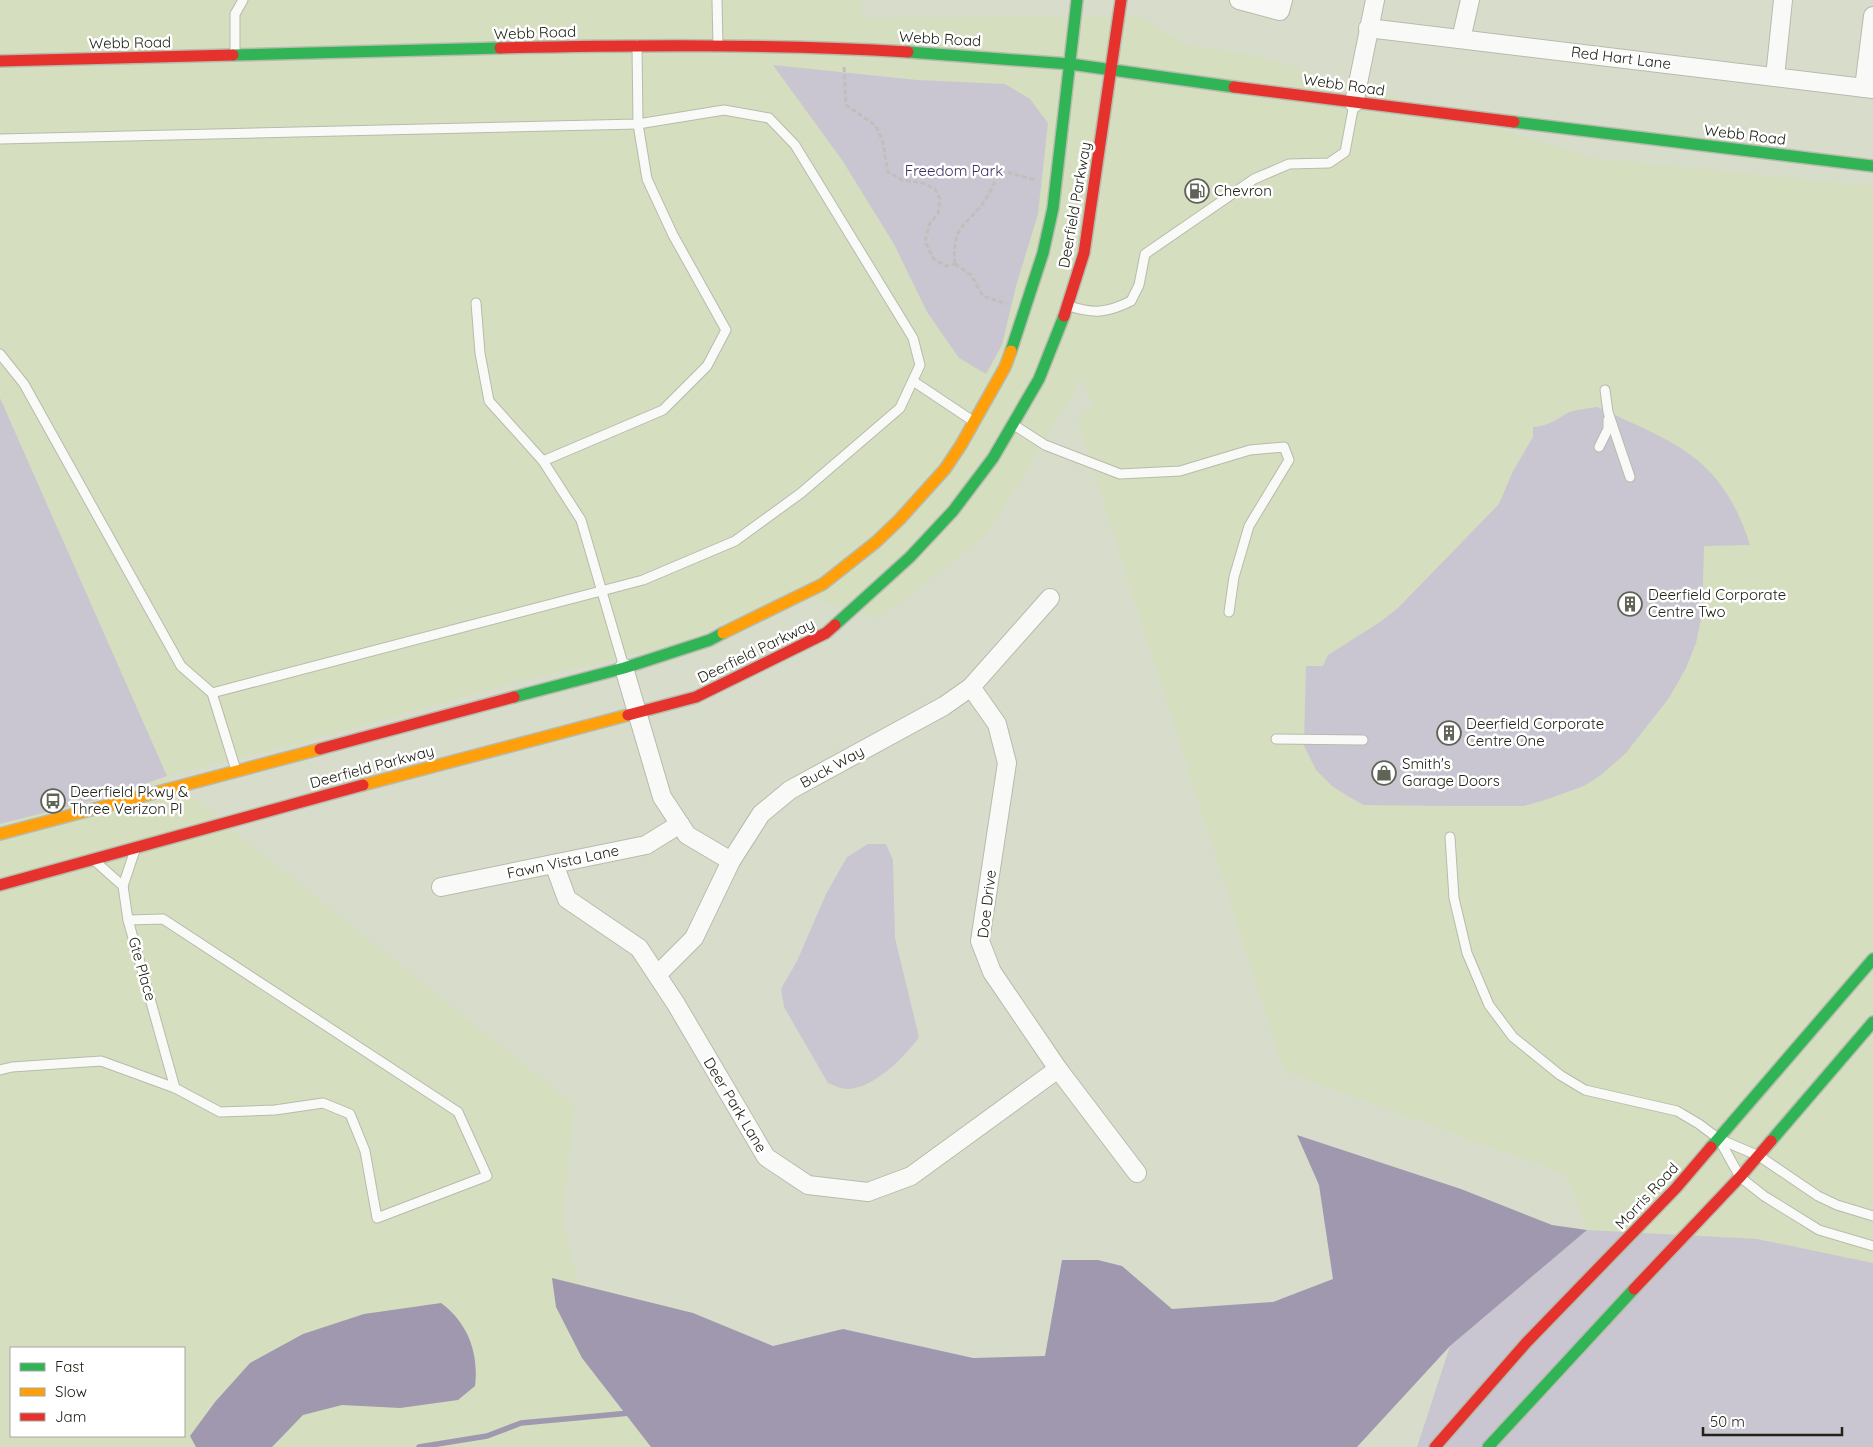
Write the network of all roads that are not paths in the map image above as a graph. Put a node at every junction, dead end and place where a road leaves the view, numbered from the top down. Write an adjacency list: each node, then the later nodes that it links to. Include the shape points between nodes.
1 (243, 0): 15 (lane, via 234,14)
2 (717, 0): 14 (lane)
3 (1077, 0): 17 (main road, Deerfield Parkway)
4 (1120, 0): 18 (main road, Deerfield Parkway)
5 (1240, 0): 6 (street, via 1280,11)
6 (1283, 0)
7 (1376, 0): 11 (street)
8 (1470, 0): 12 (street)
9 (1783, 0): 19 (street)
10 (1873, 16): 20 (street)
11 (1368, 28): 12 (street, Red Hart Lane); 21 (street)
12 (1461, 39): 19 (street, Red Hart Lane)
13 (637, 45): 14 (main road, Webb Road); 15 (main road, Webb Road); 22 (lane)
14 (718, 46): 17 (main road, Webb Road, via 842,48)
15 (235, 56): 16 (main road, Webb Road)
16 (0, 62)
17 (1070, 64): 18 (main road, Webb Road); 31 (main road, Deerfield Parkway, via 1050,225 1026,310 1004,367)
18 (1111, 69): 21 (main road, Webb Road); 26 (main road, Deerfield Parkway, via 1094,204)
19 (1774, 77): 20 (street, Red Hart Lane)
20 (1869, 89)
21 (1354, 103): 24 (main road, Webb Road); 26 (lane, via 1346,152 1329,163 1289,164 1254,179 1203,213 1145,254 1139,284 1131,301 1104,311 1088,312)
22 (638, 124): 23 (lane); 28 (lane, via 724,110 769,118 795,145 913,338 920,365); 34 (lane, via 647,179 673,235 726,330 707,366 663,410)
23 (0, 139)
24 (1873, 166)
25 (476, 303): 34 (lane, via 480,353 489,401)
26 (1068, 306): 32 (main road, Deerfield Parkway, via 1043,372)
27 (0, 354): 41 (lane, via 24,384 181,666)
28 (913, 381): 31 (lane); 36 (lane, via 900,408 801,493 735,542 643,580)
29 (1605, 390): 30 (lane)
30 (1608, 412): 33 (lane, via 1608,429); 35 (lane)
31 (976, 422): 39 (main road, Deerfield Parkway, via 945,469 918,500 876,542 823,584 710,640)
32 (1014, 425): 38 (lane, via 1045,445 1120,474 1180,471 1250,450 1284,448 1289,460 1249,526 1234,577); 42 (main road, Deerfield Parkway, via 953,511 910,556 826,633 696,697)
33 (1600, 447)
34 (543, 461): 36 (lane, via 581,520)
35 (1630, 477)
36 (601, 591): 39 (lane); 41 (lane)
37 (1050, 598): 40 (street, Buck Way)
38 (1229, 612)
39 (624, 668): 42 (street); 45 (main road, Deerfield Parkway)
40 (971, 687): 51 (street, Buck Way, via 944,706 790,790 760,814); 60 (street, Doe Drive, via 997,724 1007,763 980,941 992,972)
41 (212, 693): 45 (lane)
42 (637, 712): 46 (street, via 662,797); 49 (main road, Deerfield Parkway)
43 (1276, 739): 44 (lane)
44 (1363, 740)
45 (236, 770): 47 (main road, Deerfield Parkway)
46 (680, 824): 51 (street, via 687,835); 52 (street, Fawn Vista Lane, via 646,845)
47 (0, 834)
48 (1450, 837): 63 (lane, via 1454,898 1467,953 1489,1004 1513,1037 1560,1075 1585,1090 1677,1111)
49 (135, 849): 50 (main road, Deerfield Parkway); 54 (lane)
50 (94, 860): 53 (main road, Deerfield Parkway); 54 (lane)
51 (731, 861): 58 (street, Buck Way, via 694,938)
52 (554, 864): 55 (street, Fawn Vista Lane); 58 (street, Deer Park Lane, via 567,899 639,948)
53 (0, 885)
54 (123, 886): 56 (lane, Gte Place)
55 (441, 887)
56 (128, 920): 62 (lane, Gte Place); 62 (lane, via 163,919 458,1112 486,1176 377,1218 364,1151 350,1114 323,1103 275,1110 220,1112)
57 (1873, 959): 63 (main road, Morris Road)
58 (657, 975): 60 (street, Deer Park Lane, via 766,1157 808,1185 868,1192 911,1176)
59 (1873, 1022): 64 (main road)
60 (1058, 1069): 65 (street, Doe Drive)
61 (0, 1070): 62 (lane, via 101,1061)
62 (175, 1088)
63 (1719, 1139): 64 (lane); 66 (lane); 69 (main road, Morris Road, via 1526,1344)
64 (1759, 1156): 66 (main road); 67 (lane, via 1818,1196)
65 (1137, 1173)
66 (1740, 1177): 68 (lane, via 1803,1222 1836,1236); 70 (main road)
67 (1873, 1216)
68 (1873, 1246)
69 (1435, 1447)
70 (1488, 1447)

